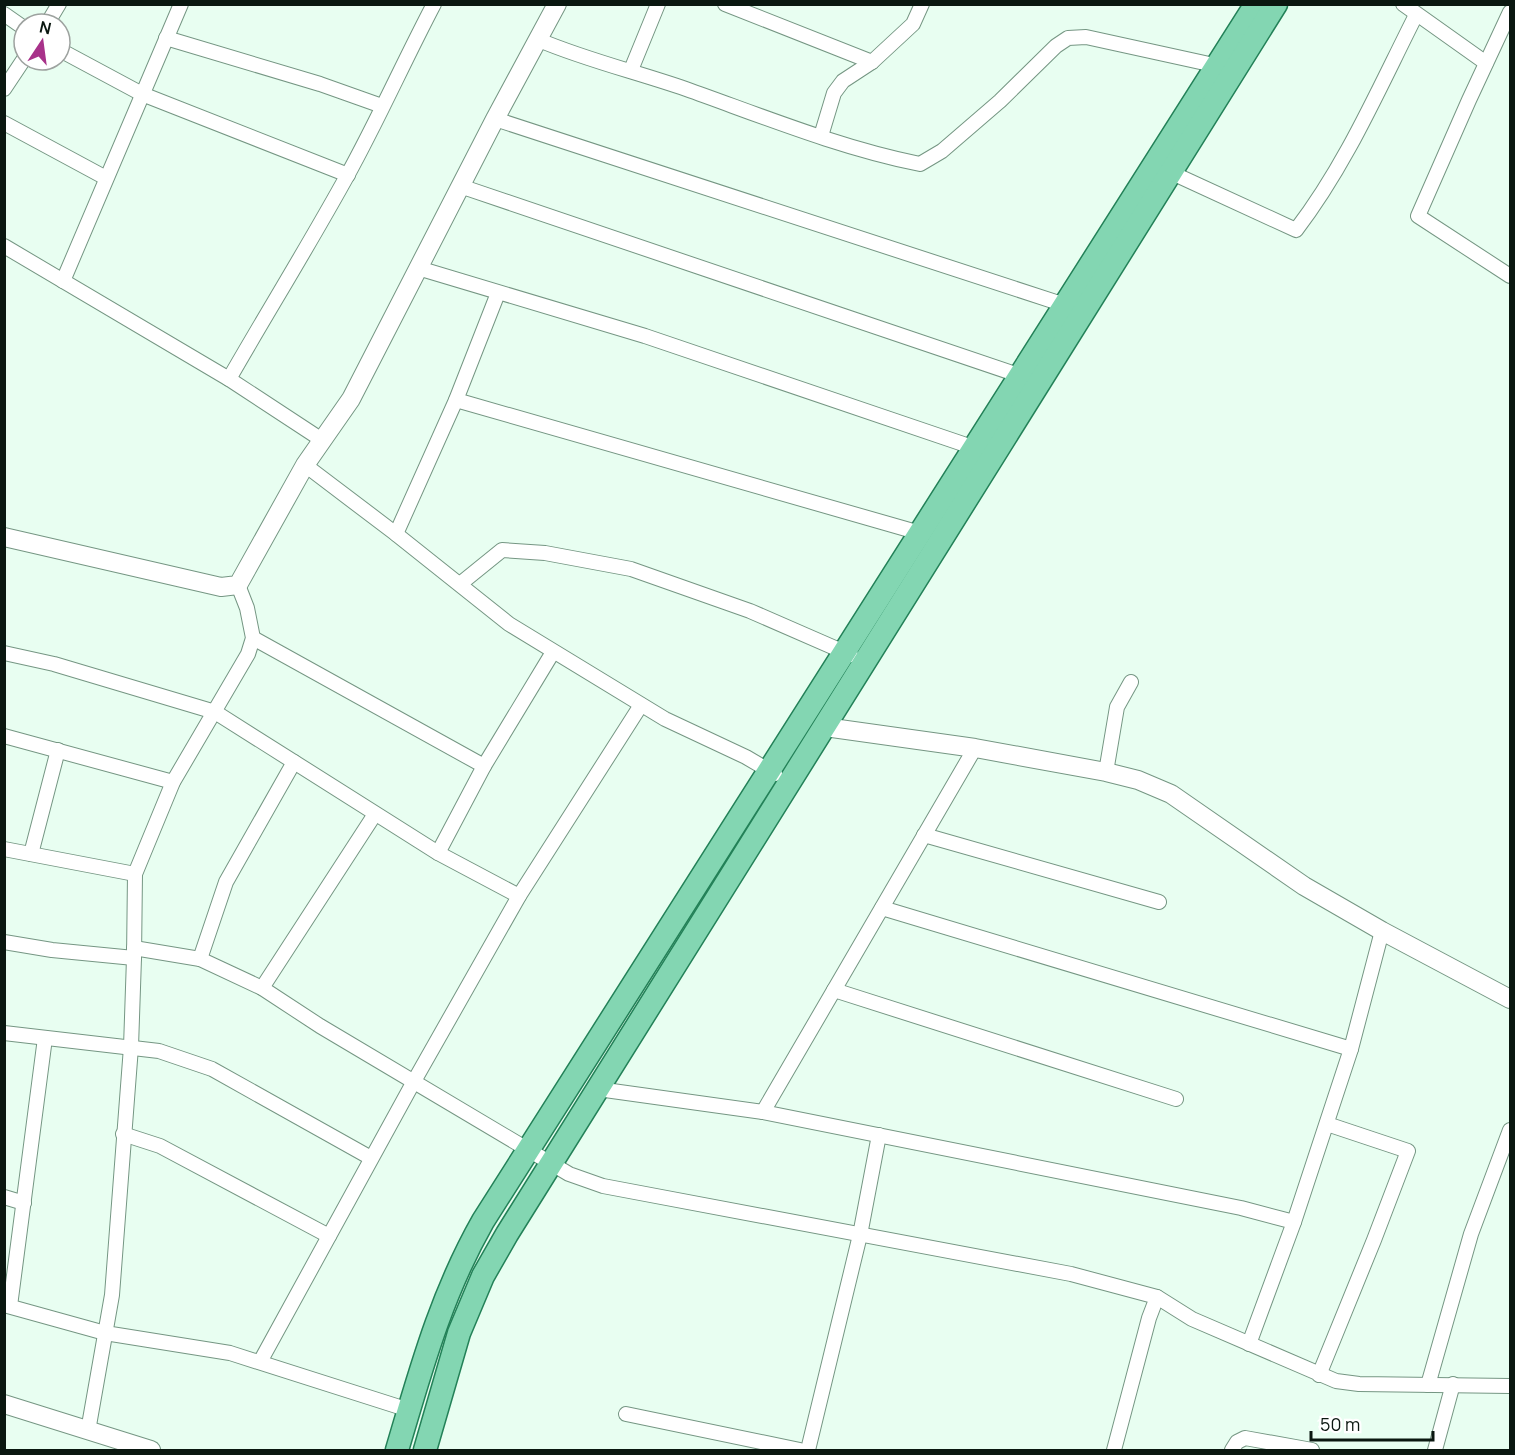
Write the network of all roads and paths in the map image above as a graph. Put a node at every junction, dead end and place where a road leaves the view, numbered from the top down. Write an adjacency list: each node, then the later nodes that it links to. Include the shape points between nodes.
1 (181, 4): 12 (street)
2 (434, 4): 22 (street)
3 (557, 4): 13 (street)
4 (658, 4): 18 (street)
5 (725, 4): 15 (street)
6 (922, 4): 15 (street, via 913,24)
7 (1256, 4): 17 (main road)
8 (1276, 4): 17 (main road)
9 (1403, 4): 11 (street)
10 (1510, 12): 16 (street)
11 (1416, 15): 16 (street); 27 (street, via 1337,170 1296,230)
12 (166, 38): 21 (street); 22 (street)
13 (539, 40): 18 (street, via 569,53); 23 (street)
14 (72, 56): 21 (street)
15 (872, 62): 25 (street, via 843,81 834,93)
16 (1486, 63): 33 (street, via 1418,216)
17 (1227, 68): 25 (street, via 1086,37 1068,38 942,151 920,164); 26 (main road)
18 (631, 70): 25 (street)
19 (16, 72): 20 (street)
20 (4, 90)
21 (142, 94): 28 (street); 29 (street)
22 (382, 106): 28 (street)
23 (495, 119): 30 (street); 36 (street)
24 (4, 123): 29 (street)
25 (821, 136)
26 (1180, 142): 27 (main road); 36 (main road)
27 (1172, 173): 38 (main road)
28 (348, 175): 37 (street)
29 (106, 178): 34 (street)
30 (460, 186): 32 (street); 38 (street)
31 (4, 246): 34 (street)
32 (418, 268): 35 (street); 40 (street, via 351,399)
33 (1510, 276)
34 (63, 281): 37 (street)
35 (498, 293): 39 (street); 41 (street, via 645,336)
36 (1065, 305): 38 (main road)
37 (229, 379): 40 (street)
38 (1030, 379): 41 (main road); 52 (main road)
39 (456, 400): 43 (street); 44 (street)
40 (322, 440): 42 (street)
41 (975, 447): 43 (main road)
42 (305, 465): 44 (street); 47 (street)
43 (920, 533): 50 (main road)
44 (396, 534): 46 (street)
45 (4, 537): 47 (street, via 221,588)
46 (460, 584): 49 (street, via 509,624); 50 (street, via 502,550 545,553 631,569 750,611)
47 (238, 585): 48 (street)
48 (253, 638): 55 (street); 61 (street)
49 (553, 652): 54 (street); 61 (street)
50 (845, 652): 52 (street); 62 (main road)
51 (4, 653): 55 (street)
52 (866, 661): 56 (main road)
53 (1131, 682): 63 (street, via 1117,707)
54 (641, 705): 62 (street); 72 (street)
55 (215, 712): 60 (street); 64 (street)
56 (825, 727): 58 (street); 65 (main road)
57 (4, 736): 59 (street)
58 (975, 748): 63 (street); 67 (street)
59 (58, 750): 64 (street); 70 (street)
60 (294, 762): 66 (street); 78 (street, via 226,882)
61 (484, 766): 69 (street)
62 (770, 770): 65 (street); 94 (main road)
63 (1106, 772): 75 (street, via 1171,794 1288,876)
64 (173, 782): 71 (street)
65 (790, 782): 87 (main road)
66 (375, 814): 69 (street); 79 (street)
67 (924, 835): 73 (street); 74 (street)
68 (4, 849): 70 (street)
69 (438, 853): 72 (street)
70 (31, 854): 71 (street)
71 (135, 874): 77 (street)
72 (519, 896): 86 (street)
73 (1159, 902)
74 (882, 908): 80 (street); 85 (street)
75 (1382, 931): 81 (street); 85 (street)
76 (4, 942): 77 (street, via 52,951)
77 (134, 953): 78 (street); 84 (street)
78 (200, 959): 79 (street)
79 (262, 988): 86 (street)
80 (834, 990): 88 (street); 89 (street)
81 (1510, 999)
82 (4, 1033): 83 (street)
83 (45, 1038): 84 (street); 98 (street)
84 (131, 1047): 92 (street); 95 (street, via 159,1051 212,1069)
85 (1351, 1049): 90 (street)
86 (413, 1083): 94 (street); 95 (street)
87 (598, 1089): 89 (street); 96 (main road)
88 (1176, 1099)
89 (763, 1112): 93 (street)
90 (1327, 1124): 99 (street); 107 (street, via 1408,1151)
91 (1510, 1130): 109 (street, via 1471,1234)
92 (123, 1134): 101 (street, via 160,1146); 104 (street, via 112,1294)
93 (879, 1135): 99 (street); 100 (street)
94 (529, 1149): 96 (street); 112 (main road, via 462,1259 435,1324)
95 (371, 1158): 101 (street)
96 (552, 1162): 100 (street, via 568,1174 603,1186); 117 (main road, via 488,1267 471,1303)
97 (4, 1197): 98 (street)
98 (24, 1203): 103 (street)
99 (1294, 1222): 105 (street)
100 (860, 1235): 102 (street, via 1071,1274); 119 (street)
101 (329, 1236): 106 (street)
102 (1157, 1297): 105 (street, via 1192,1319); 120 (street)
103 (7, 1305): 104 (street)
104 (105, 1333): 106 (street, via 230,1353); 114 (street)
105 (1249, 1344): 107 (street)
106 (260, 1362): 112 (street)
107 (1319, 1375): 109 (street, via 1359,1384)
108 (1453, 1384): 109 (street); 110 (street); 123 (street)
109 (1428, 1385)
110 (1510, 1386)
111 (4, 1404): 114 (street)
112 (409, 1410): 116 (main road)
113 (626, 1413): 118 (street)
114 (88, 1431): 115 (street)
115 (151, 1450)
116 (397, 1450)
117 (425, 1450)
118 (800, 1450)
119 (808, 1450)
120 (1114, 1450)
121 (1232, 1450): 122 (street, via 1245,1438)
122 (1312, 1450)
123 (1435, 1450)

